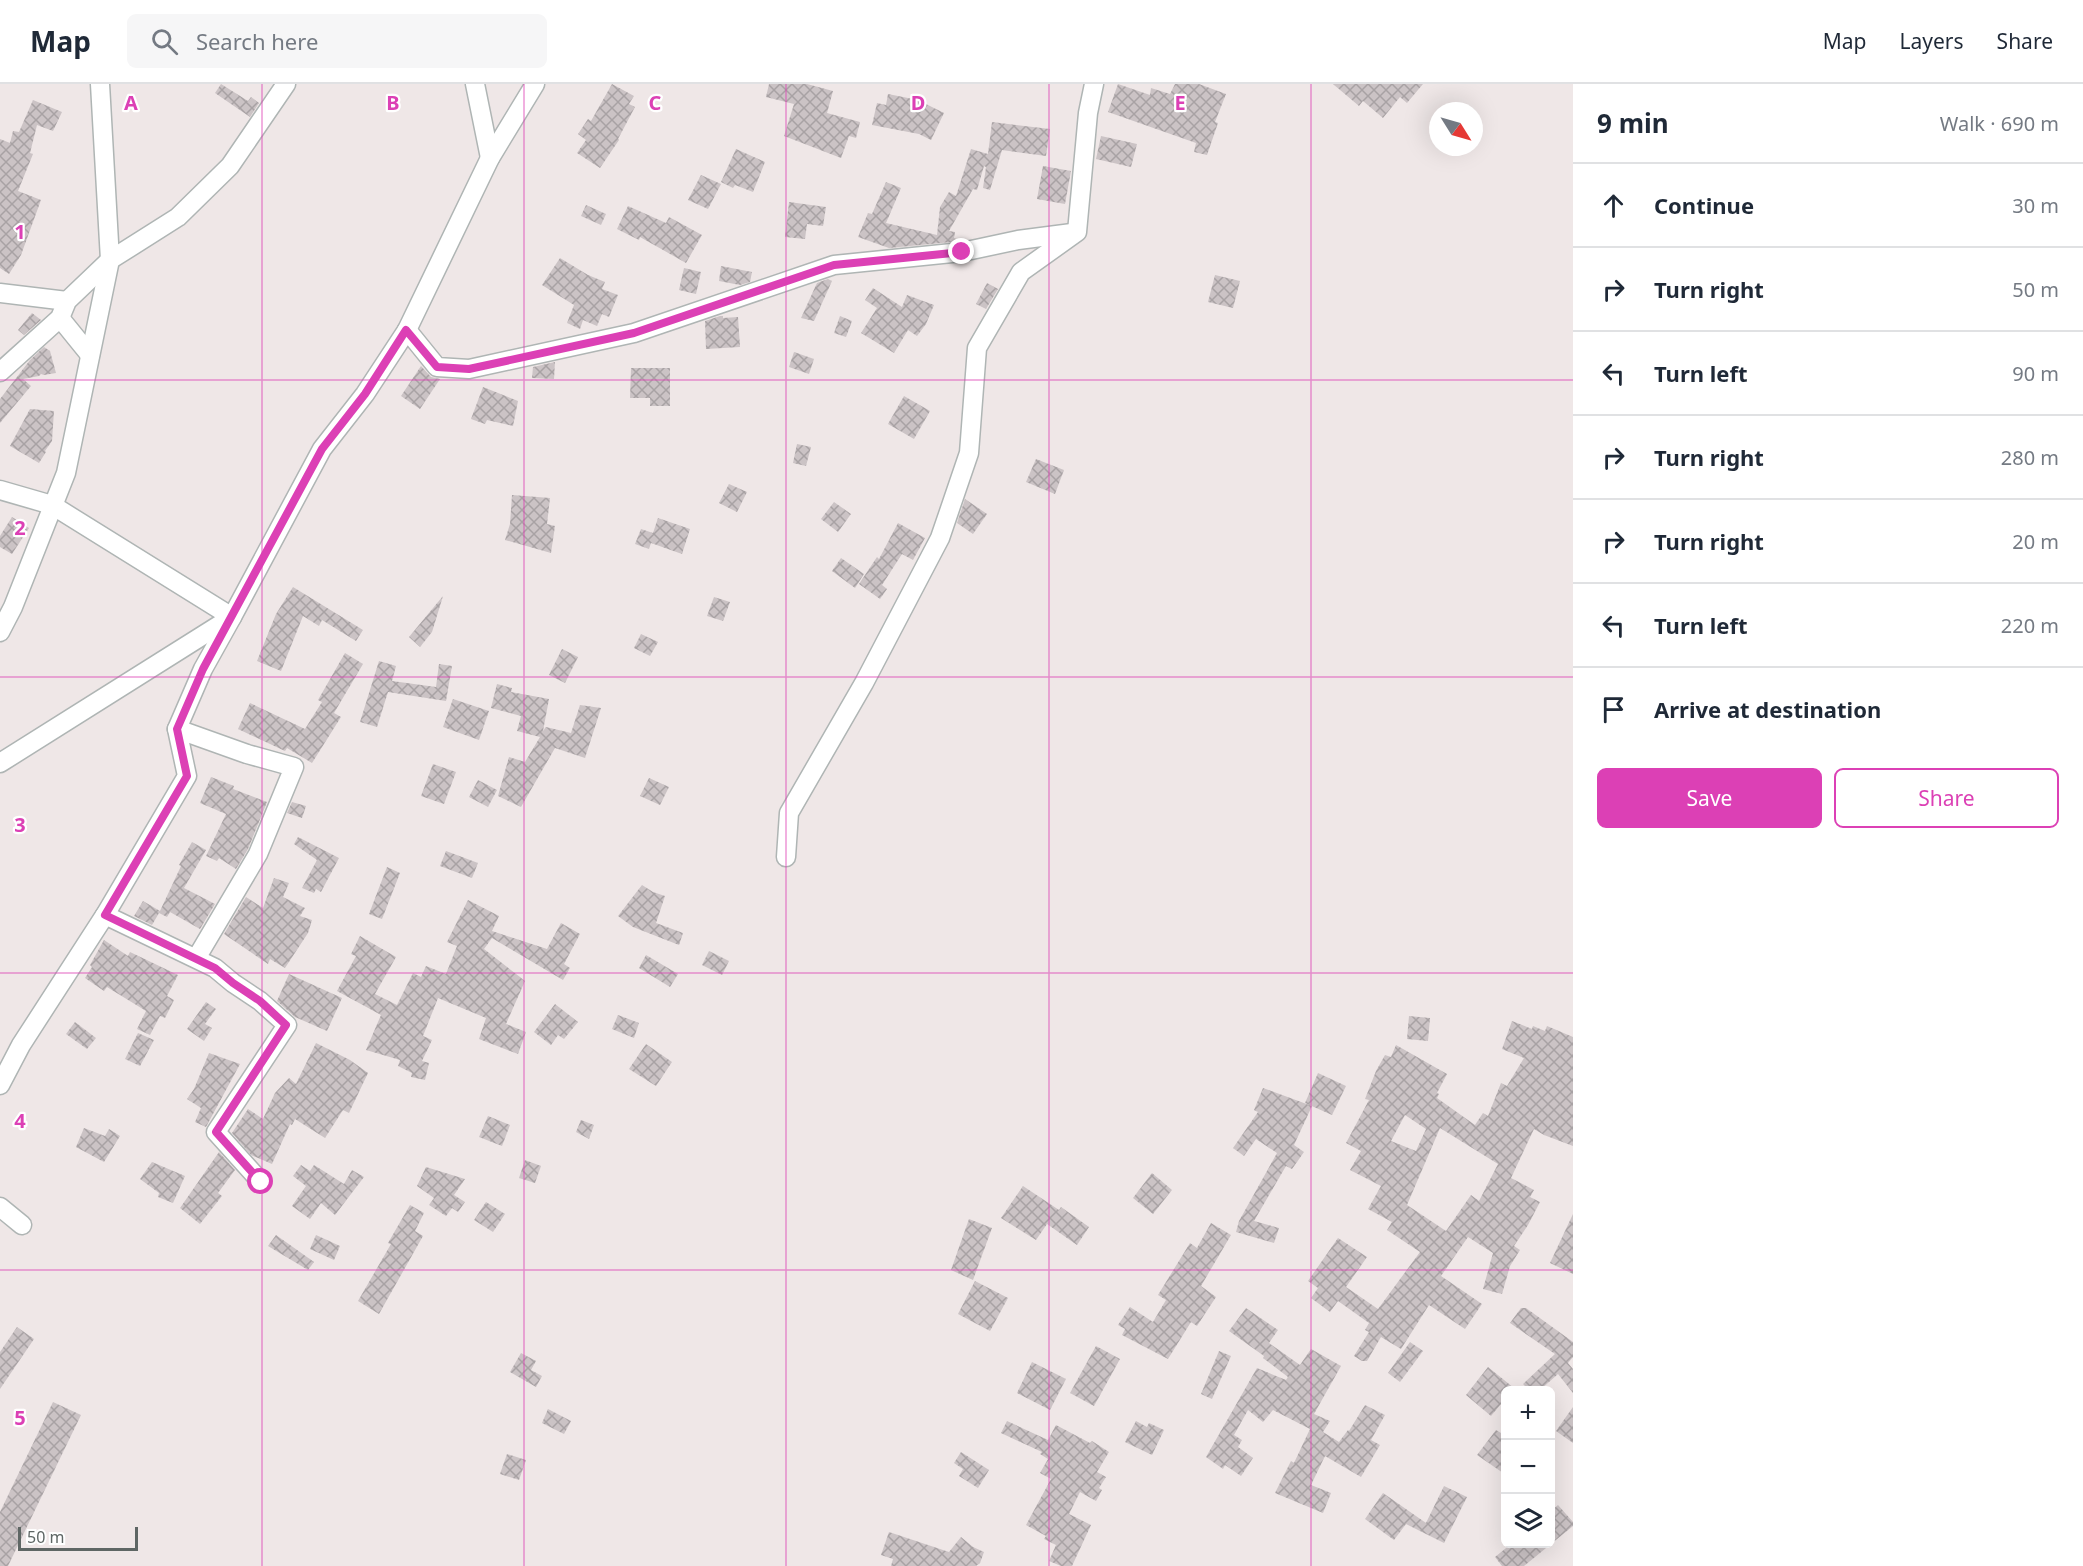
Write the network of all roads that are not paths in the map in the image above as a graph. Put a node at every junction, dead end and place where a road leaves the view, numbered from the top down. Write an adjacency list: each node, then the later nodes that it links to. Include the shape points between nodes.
1 (100, 84): 8 (street)
2 (286, 84): 8 (street, via 230,166 178,217)
3 (475, 84): 6 (street)
4 (535, 84): 6 (street)
5 (1094, 84): 7 (street)
6 (490, 158): 12 (street)
7 (1077, 232): 12 (street, via 962,252 834,265 634,333 469,369 437,367); 22 (street, via 1021,272 977,348 969,453 940,538 789,813)
8 (110, 260): 10 (street); 13 (street)
9 (0, 293): 10 (street)
10 (67, 301): 11 (street)
11 (60, 318): 13 (street); 14 (street)
12 (406, 330): 18 (street, via 365,394 322,449)
13 (90, 355): 16 (street, via 66,473)
14 (0, 372)
15 (0, 490): 16 (street)
16 (52, 505): 17 (street); 18 (street)
17 (7, 605): 19 (street)
18 (232, 617): 20 (street, via 203,669); 21 (street)
19 (0, 633)
20 (177, 729): 23 (street, via 187,776); 24 (street, via 294,767 258,854)
21 (0, 763)
22 (786, 857)
23 (105, 915): 24 (street); 25 (street, via 21,1045)
24 (197, 957): 26 (street, via 260,1001 286,1025 216,1132)
25 (0, 1085)
26 (261, 1182)
27 (0, 1207): 28 (street)
28 (22, 1225)

